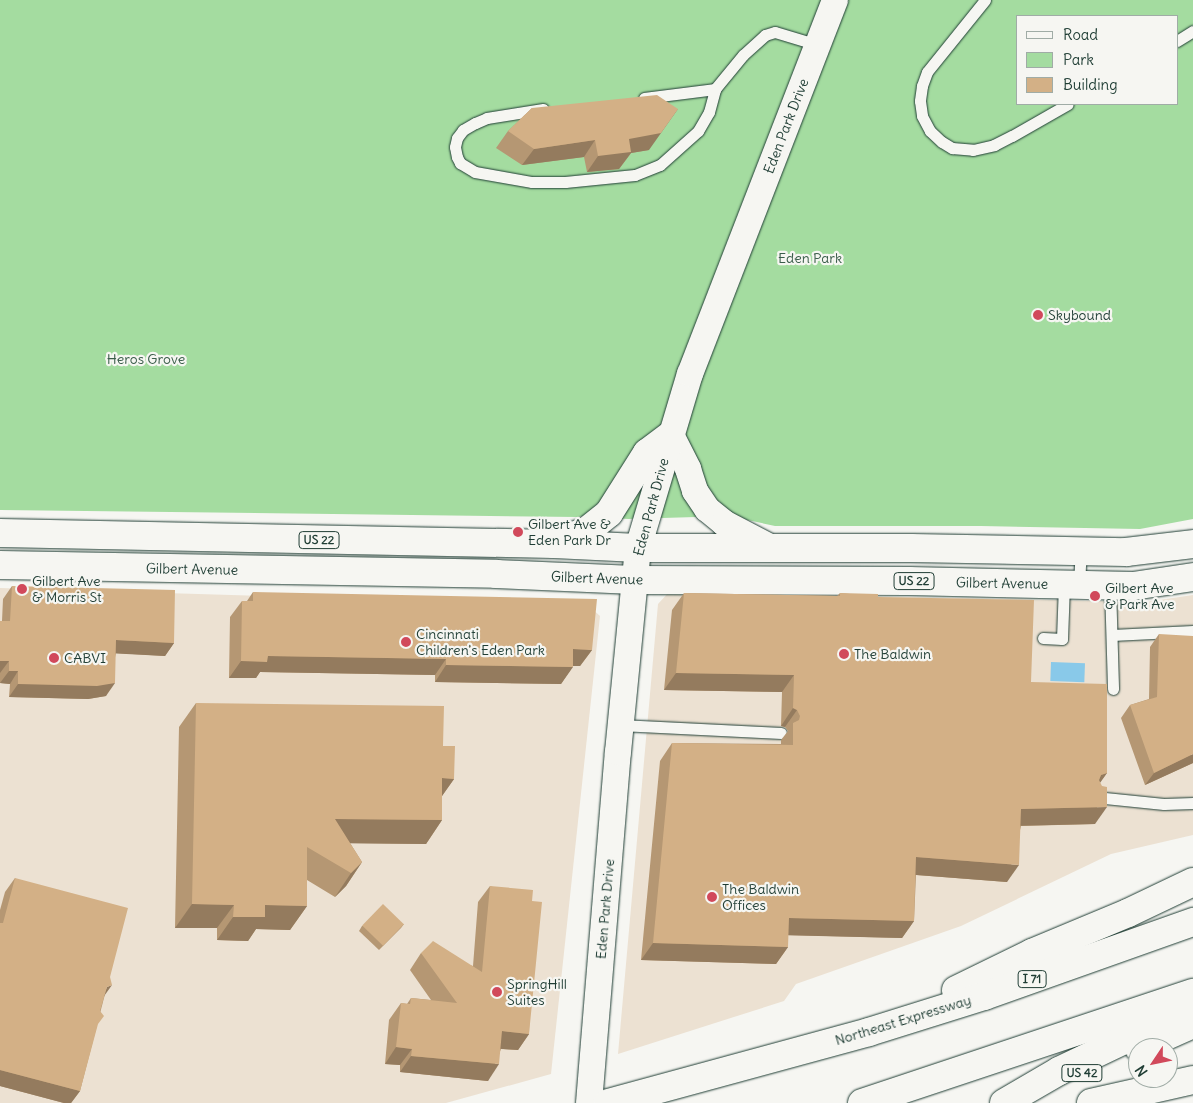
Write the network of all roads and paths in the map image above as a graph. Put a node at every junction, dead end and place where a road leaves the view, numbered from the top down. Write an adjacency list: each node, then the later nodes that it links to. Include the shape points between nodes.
1 (835, 0): 5 (street, Eden Park Drive)
2 (985, 0): 8 (lane, via 927,72 920,101 922,116 930,131 952,148 974,150 994,145)
3 (1193, 31): 4 (lane)
4 (1178, 40)
5 (818, 45): 6 (lane, via 770,32 743,55); 10 (street, Eden Park Drive, via 690,374)
6 (715, 89): 7 (lane); 9 (lane, via 709,112 698,131 660,164 635,175 532,182 474,172 456,157 457,138 474,123)
7 (630, 99)
8 (1066, 105)
9 (557, 107)
10 (671, 435): 12 (main road, via 647,452 609,513 588,530); 14 (street, Eden Park Drive); 15 (street, via 695,491 707,509 724,523)
11 (0, 533): 12 (main road, US 22)
12 (554, 544): 14 (main road, US 22)
13 (1193, 544): 16 (main road, US 22, via 1126,552)
14 (638, 548): 15 (main road, US 22); 19 (street, Eden Park Drive)
15 (772, 548): 16 (main road, US 22)
16 (1081, 551): 20 (lane)
17 (0, 565): 19 (main road, Gilbert Avenue / US 22, via 496,574)
18 (1193, 577): 21 (main road, Gilbert Avenue / US 22, via 1160,584)
19 (634, 580): 20 (main road, Gilbert Avenue / US 22); 26 (street, Eden Park Drive)
20 (1072, 585): 21 (main road, Gilbert Avenue / US 22); 24 (lane, via 1062,639)
21 (1110, 586): 23 (lane)
22 (1193, 631): 23 (lane)
23 (1112, 635): 25 (lane)
24 (1043, 638)
25 (1113, 689)
26 (620, 725): 27 (lane); 40 (street, Eden Park Drive)
27 (781, 733)
28 (1095, 796): 29 (lane, via 1164,804)
29 (1193, 803)
30 (1193, 882): 35 (main road, via 1128,914 1032,953)
31 (1193, 922): 35 (main road, Northeast Expressway / I 71, via 984,996)
32 (1193, 993): 42 (main road)
33 (1193, 999): 43 (main road, via 1164,1021 1059,1071)
34 (1193, 1024): 36 (main road, US 42)
35 (869, 1032): 41 (main road, Northeast Expressway / I 71)
36 (1162, 1038)
37 (1128, 1053): 44 (main road, US 42, via 1073,1077)
38 (1193, 1080): 45 (main road)
39 (1193, 1092): 46 (main road)
40 (589, 1103)
41 (608, 1103)
42 (862, 1103)
43 (1004, 1103)
44 (1029, 1103)
45 (1091, 1103)
46 (1172, 1103)

